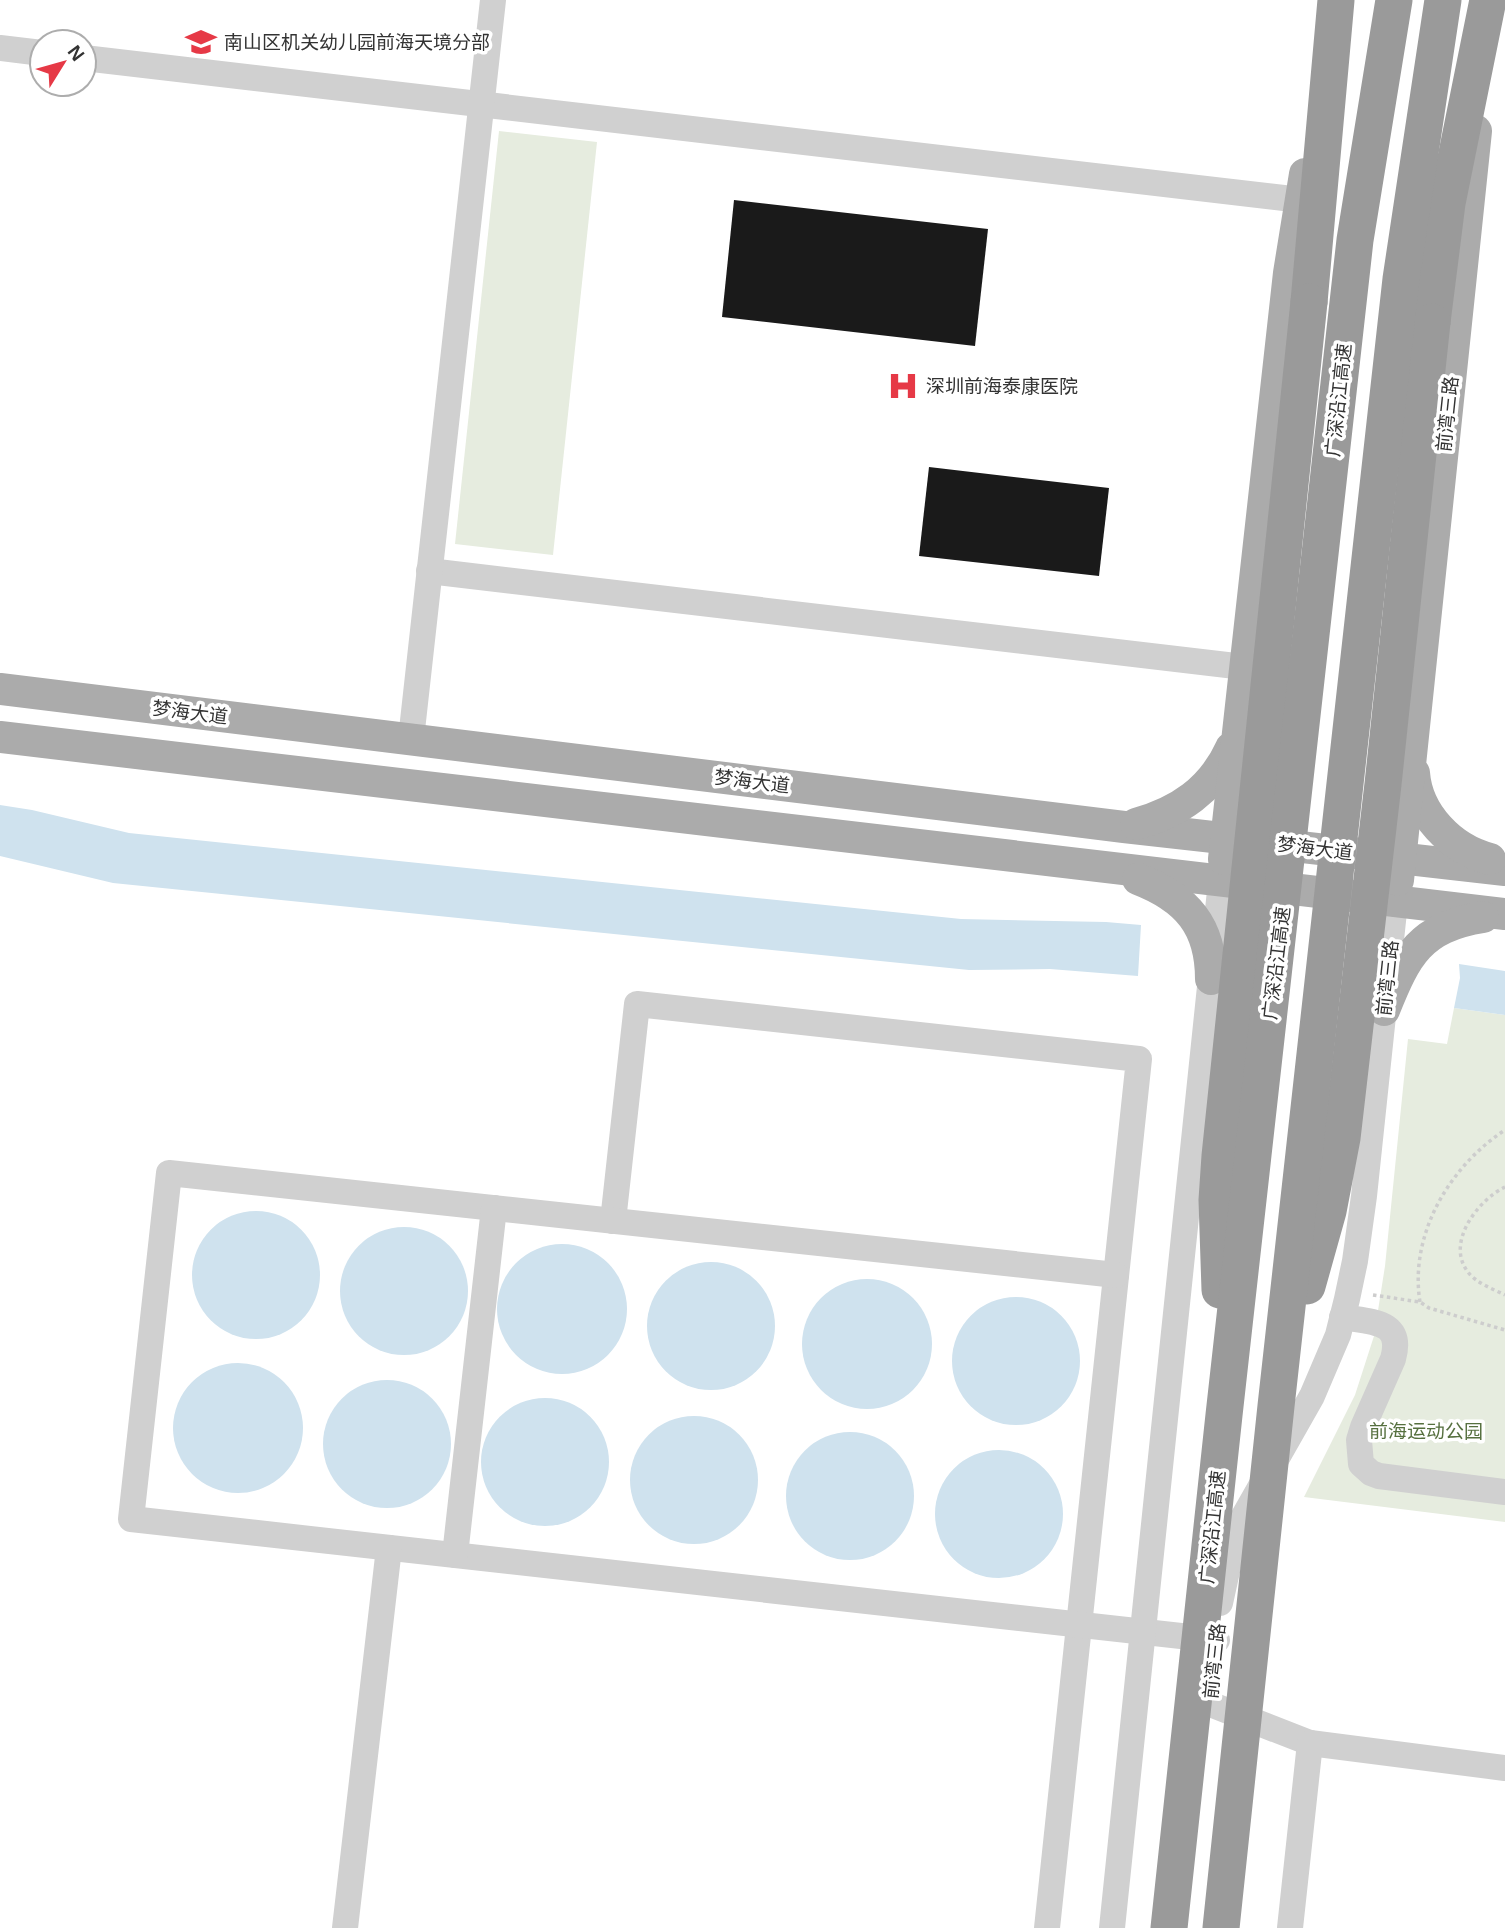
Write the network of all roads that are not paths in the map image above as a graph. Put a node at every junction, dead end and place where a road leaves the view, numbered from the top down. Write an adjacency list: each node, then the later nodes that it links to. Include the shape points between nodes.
1 (493, 0): 9 (street)
2 (1334, 0): 10 (main road); 34 (highway, bridge, via 1309,302 1220,1156 1217,1200)
3 (1394, 0): 34 (highway, 广深沿江高速, bridge, via 1355,240)
4 (1443, 0): 33 (highway, bridge, via 1401,279)
5 (1488, 0): 17 (main road, 前湾三路); 33 (highway, bridge, via 1447,202 1342,1138 1328,1212)
6 (0, 48): 7 (street)
7 (28, 51)
8 (98, 60): 9 (street)
9 (481, 104): 10 (street); 11 (street)
10 (1301, 200): 12 (main road)
11 (429, 571): 12 (street); 16 (street)
12 (1244, 667): 14 (main road)
13 (0, 689): 16 (main road, 梦海大道)
14 (1237, 734): 18 (main road, via 1214,778 1190,801 1154,819); 19 (main road)
15 (0, 737): 22 (main road)
16 (411, 739): 18 (main road, 梦海大道)
17 (1412, 746): 20 (main road, 前湾三路); 21 (main road, via 1415,786 1439,829 1480,857)
18 (1124, 827): 19 (main road, 梦海大道)
19 (1226, 838): 20 (main road, 梦海大道); 24 (main road)
20 (1400, 858): 23 (main road, 梦海大道); 25 (main road, 前湾三路)
21 (1505, 863)
22 (1111, 869): 24 (main road); 27 (main road, via 1158,887 1190,912 1208,945)
23 (1505, 870)
24 (1221, 881): 25 (main road); 27 (street)
25 (1395, 902): 26 (main road); 28 (street, 前湾三路)
26 (1505, 914): 28 (main road, via 1454,923 1416,947 1402,965)
27 (1211, 979): 39 (street)
28 (1384, 1010): 32 (street, 前湾三路, via 1355,1261)
29 (494, 1208): 30 (street); 36 (street, via 169,1173 131,1519); 37 (street)
30 (613, 1221): 31 (street); 31 (street, via 637,1004 1139,1059)
31 (1116, 1275): 38 (street)
32 (1342, 1317): 35 (street, via 1379,1324 1395,1337 1393,1359 1359,1440 1361,1464 1379,1476); 40 (street, 前湾三路, via 1312,1396 1234,1539 1222,1587)
33 (1276, 1406): 49 (highway, bridge)
34 (1224, 1415): 47 (highway, 广深沿江高速, bridge)
35 (1505, 1492)
36 (389, 1548): 37 (street); 44 (street)
37 (455, 1555): 38 (street)
38 (1079, 1625): 39 (street); 45 (street)
39 (1143, 1632): 40 (street); 46 (street)
40 (1217, 1640): 41 (street, 前湾三路)
41 (1210, 1704): 42 (street); 48 (street, 前湾三路)
42 (1310, 1743): 43 (street); 50 (street)
43 (1505, 1768)
44 (345, 1928)
45 (1047, 1928)
46 (1112, 1928)
47 (1169, 1928)
48 (1186, 1928)
49 (1221, 1928)
50 (1290, 1928)

